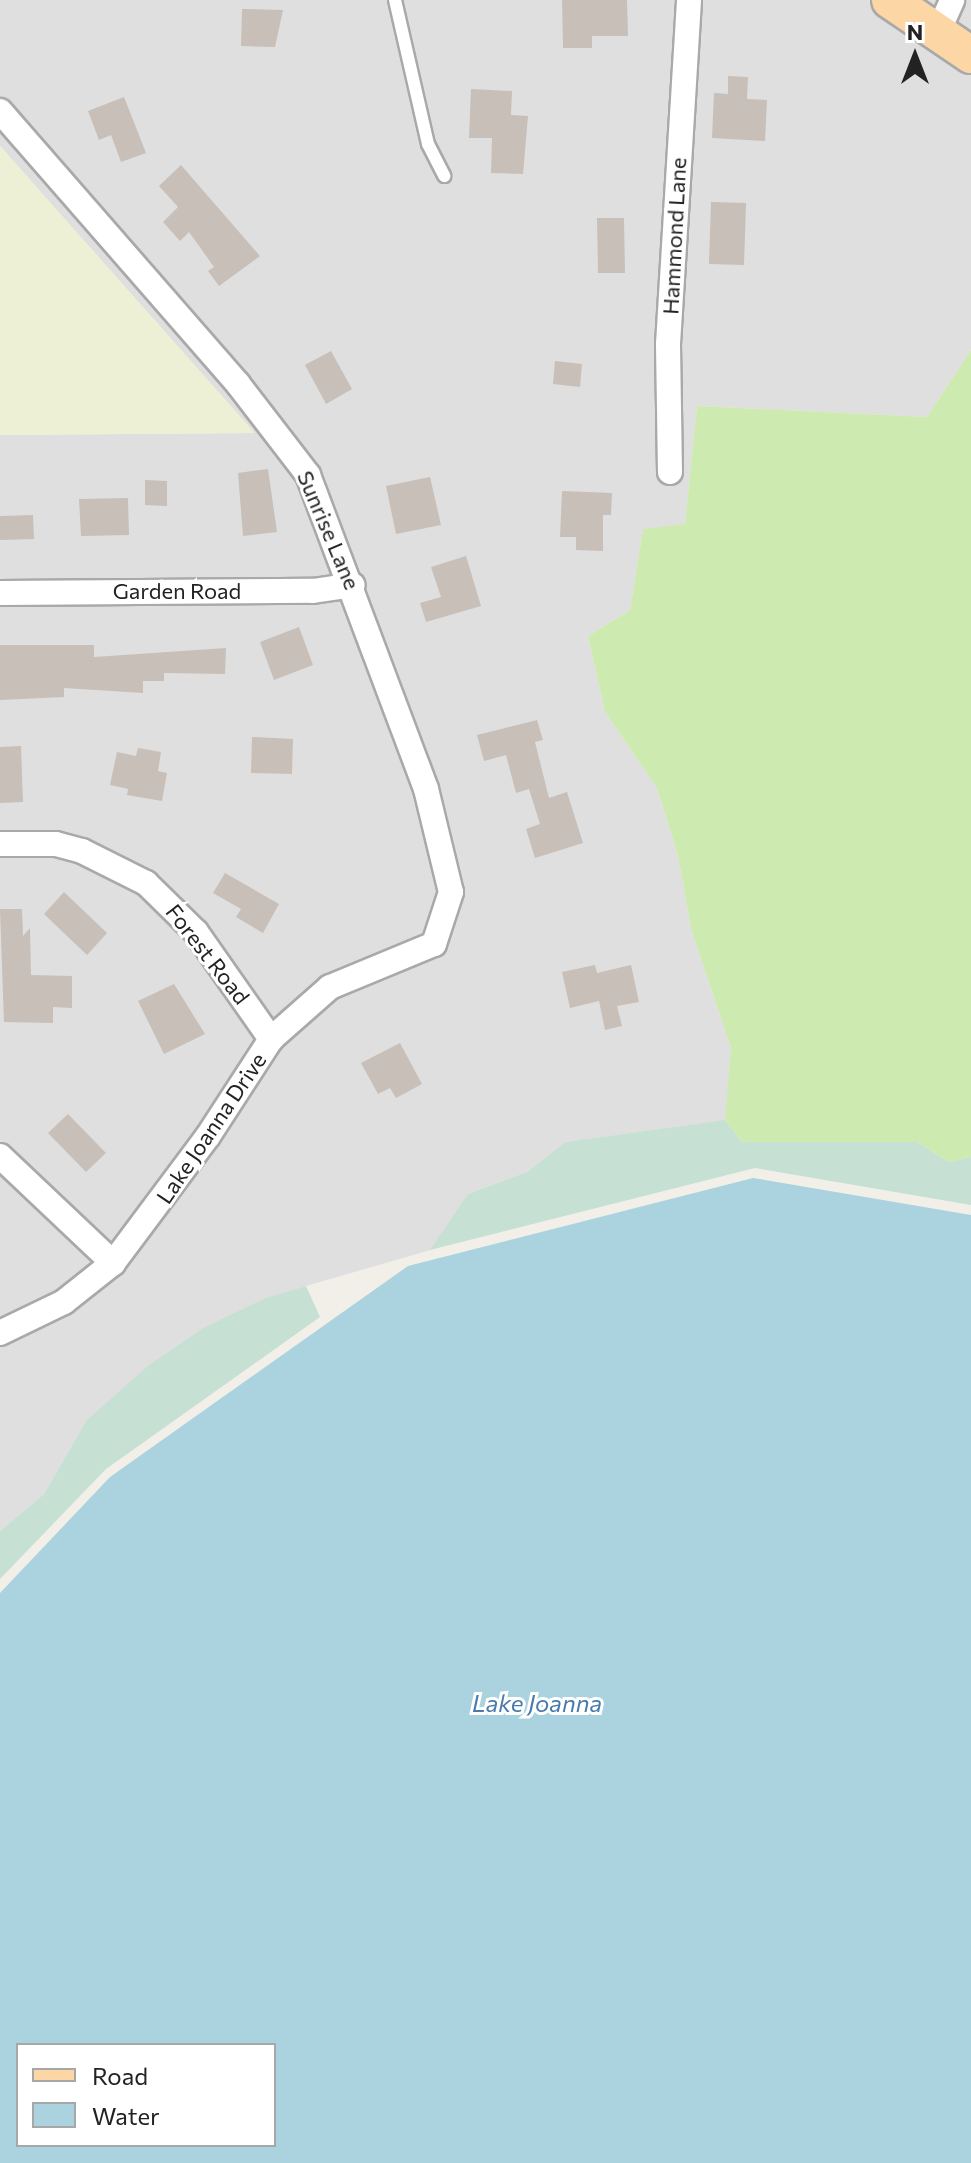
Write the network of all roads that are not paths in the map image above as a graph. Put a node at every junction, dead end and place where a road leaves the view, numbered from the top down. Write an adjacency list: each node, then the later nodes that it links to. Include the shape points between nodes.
1 (395, 0): 7 (lane, via 428,144)
2 (689, 0): 8 (street, Hammond Lane, via 668,344)
3 (890, 0): 4 (main road)
4 (945, 16): 5 (main road)
5 (971, 55)
6 (0, 111): 9 (street, Sunrise Lane, via 288,444 317,491)
7 (444, 176)
8 (670, 472)
9 (353, 585): 10 (street, Garden Road, via 313,591); 12 (street, Sunrise Lane, via 426,789 450,879 450,906)
10 (0, 593)
11 (0, 844): 13 (street, Forest Road, via 56,844 146,883 196,932)
12 (434, 944): 13 (street, Lake Joanna Drive, via 330,987)
13 (271, 1039): 15 (street, Lake Joanna Drive, via 200,1148)
14 (0, 1156): 15 (street)
15 (113, 1263): 16 (street, Lake Joanna Drive, via 64,1302)
16 (0, 1333)

